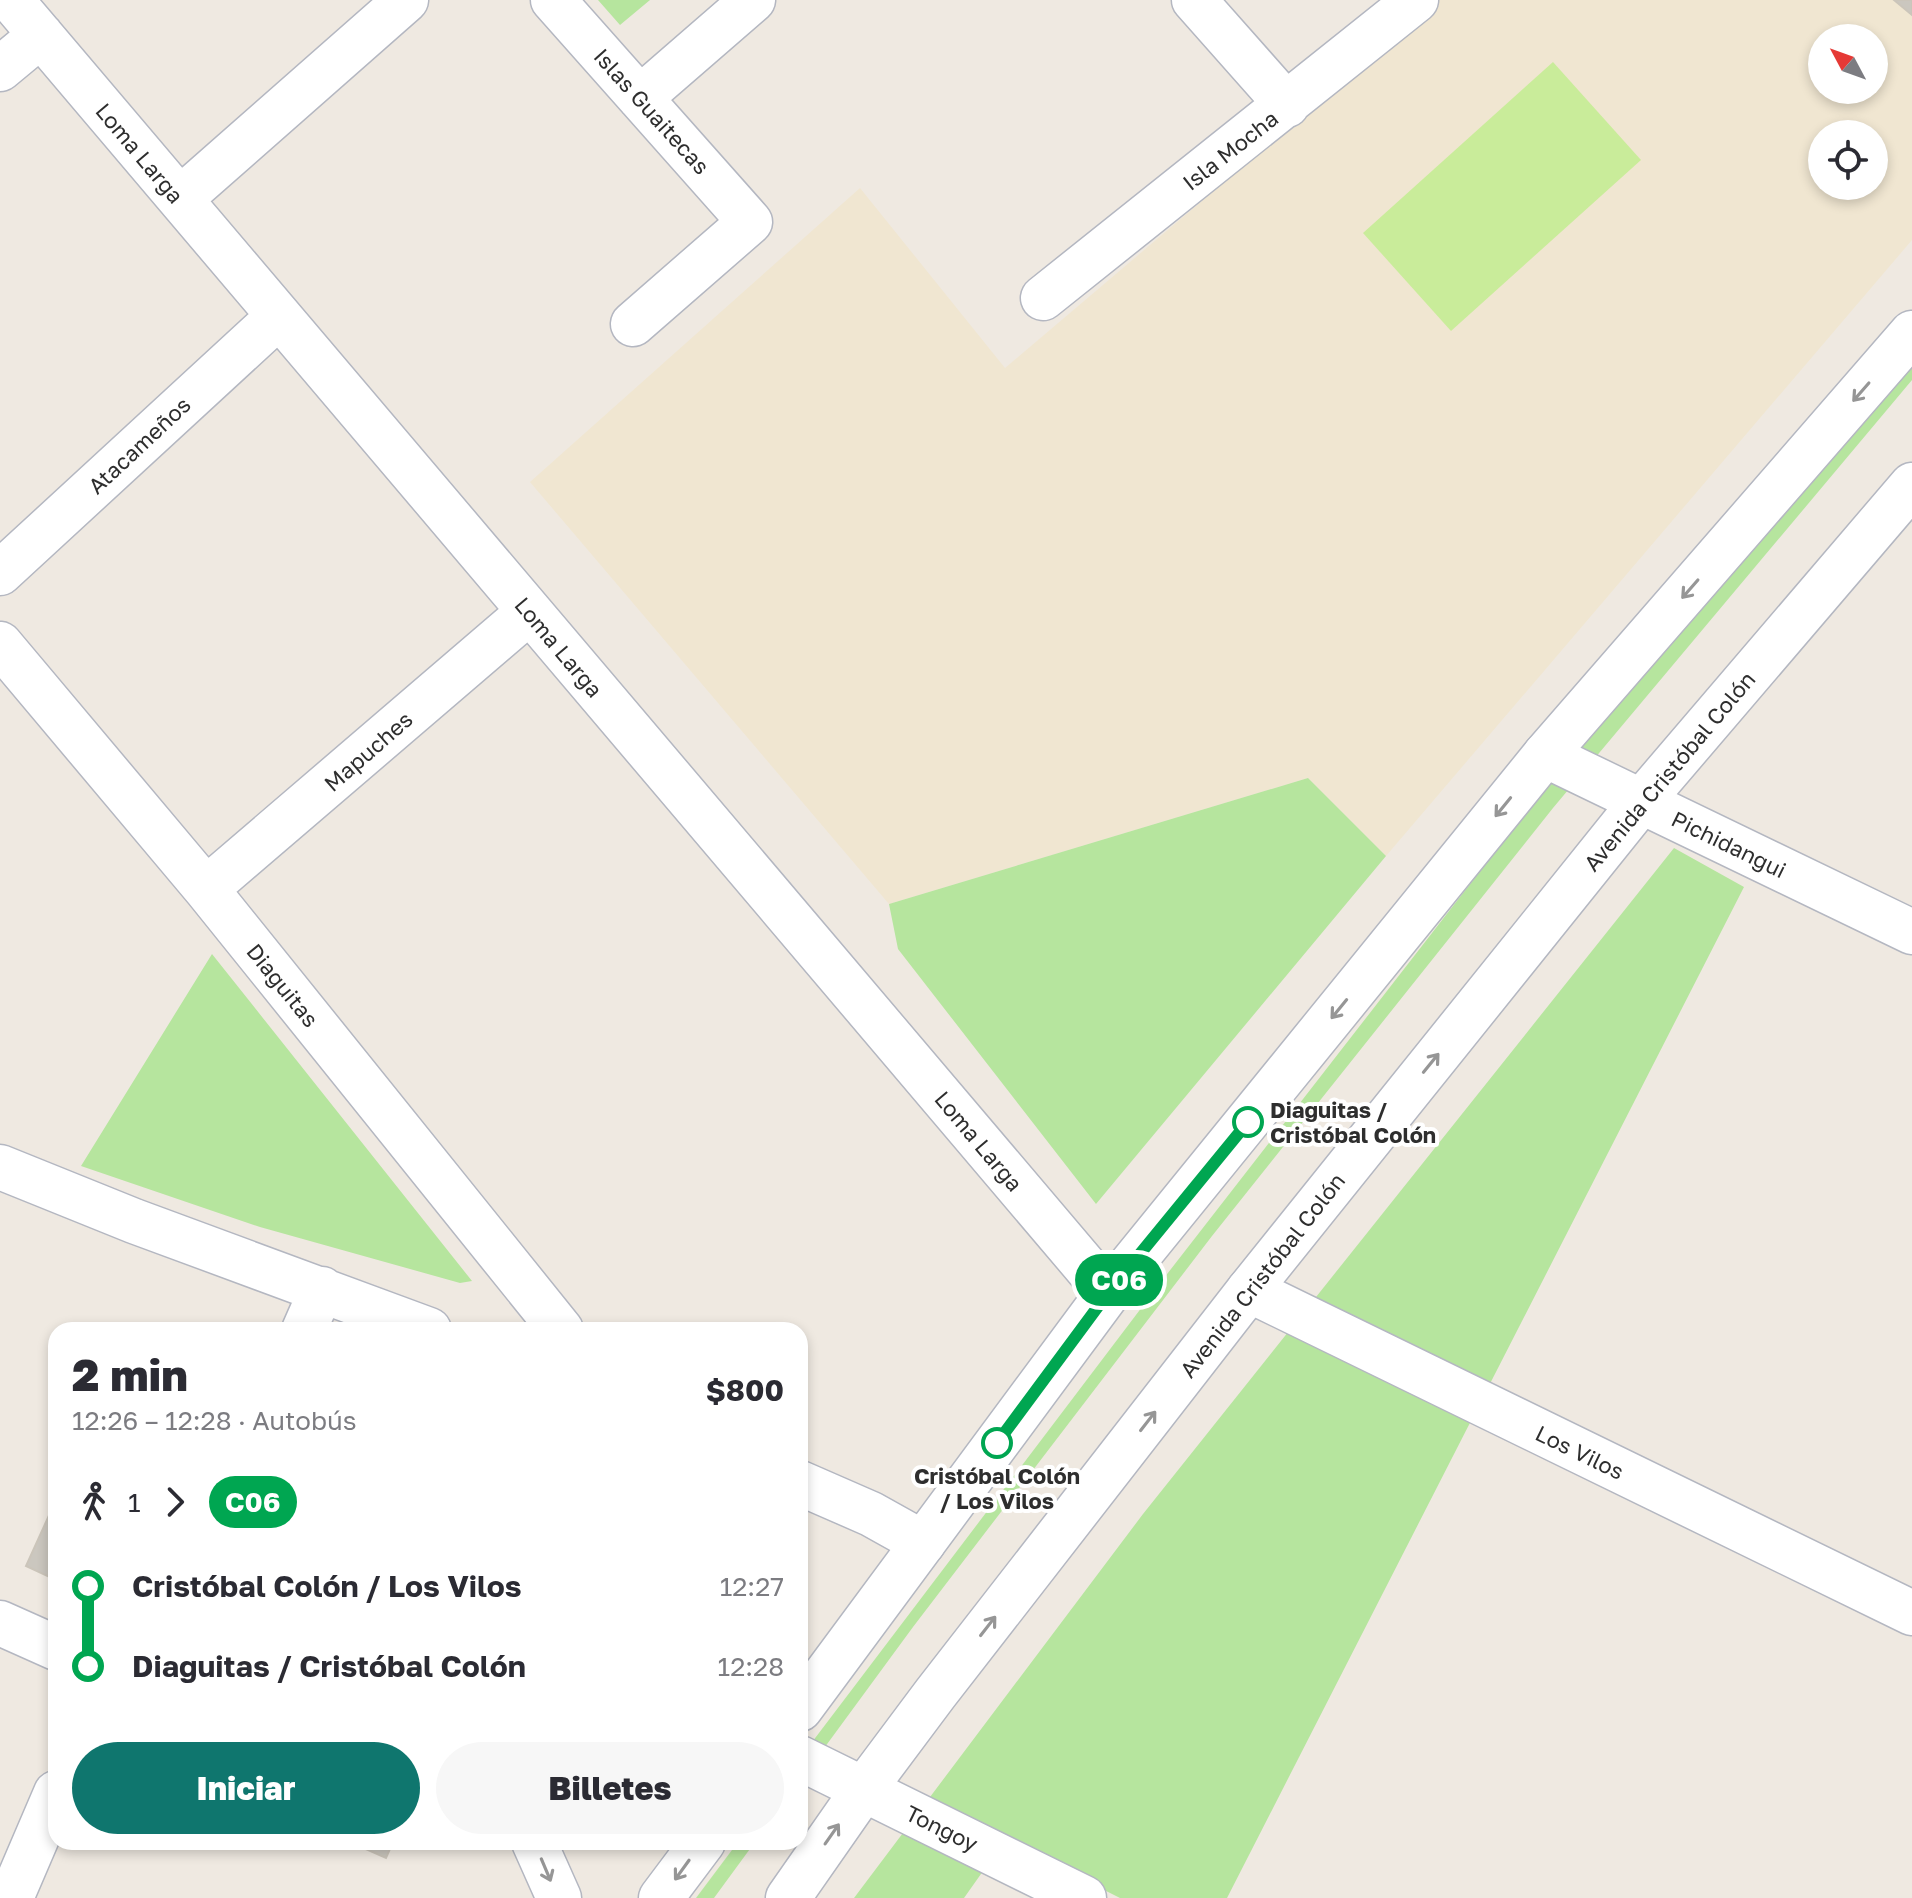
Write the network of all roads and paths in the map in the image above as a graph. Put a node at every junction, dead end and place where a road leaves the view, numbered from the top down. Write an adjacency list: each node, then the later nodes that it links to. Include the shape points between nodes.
1 (11, 0): 7 (street, Loma Larga)
2 (406, 0): 11 (street)
3 (553, 0): 9 (street, Islas Guaitecas)
4 (753, 0): 9 (street)
5 (1194, 0): 10 (street)
6 (1416, 0): 10 (street, Isla Mocha)
7 (41, 35): 8 (street); 11 (street, Loma Larga)
8 (0, 69)
9 (640, 98): 14 (street, Islas Guaitecas, via 750,222)
10 (1287, 105): 12 (street, Isla Mocha)
11 (180, 199): 13 (street, Loma Larga)
12 (1043, 298)
13 (279, 316): 17 (street, Atacameños); 18 (street, Loma Larga)
14 (633, 324)
15 (1912, 333): 20 (street, one-way to 20)
16 (1912, 485): 21 (street, Avenida Cristóbal Colón)
17 (0, 573)
18 (529, 612): 22 (street, Mapuches); 27 (street, Loma Larga)
19 (0, 644): 22 (street, Diaguitas)
20 (1545, 755): 21 (street, Pichidangui); 27 (street, one-way to 27)
21 (1641, 802): 23 (street, Pichidangui); 26 (street, Avenida Cristóbal Colón, one-way to 21)
22 (206, 889): 30 (street, Diaguitas)
23 (1912, 932)
24 (0, 1167): 25 (street)
25 (322, 1289): 28 (street); 29 (street)
26 (1249, 1290): 33 (street, Los Vilos); 38 (street, Avenida Cristóbal Colón, one-way to 26)
27 (1108, 1293): 32 (street)
28 (308, 1322)
29 (408, 1322)
30 (555, 1322)
31 (808, 1486): 32 (street)
32 (923, 1543): 36 (street)
33 (1912, 1613)
34 (0, 1623): 35 (street)
35 (48, 1644)
36 (808, 1698)
37 (808, 1762): 38 (street, Tongoy)
38 (864, 1789): 45 (street, Avenida Cristóbal Colón, one-way to 38); 46 (street, Tongoy)
39 (48, 1812): 42 (street)
40 (538, 1850): 43 (street, one-way to 43)
41 (697, 1850): 44 (street, one-way to 44)
42 (11, 1898)
43 (559, 1898)
44 (661, 1898)
45 (788, 1898)
46 (1084, 1898)

